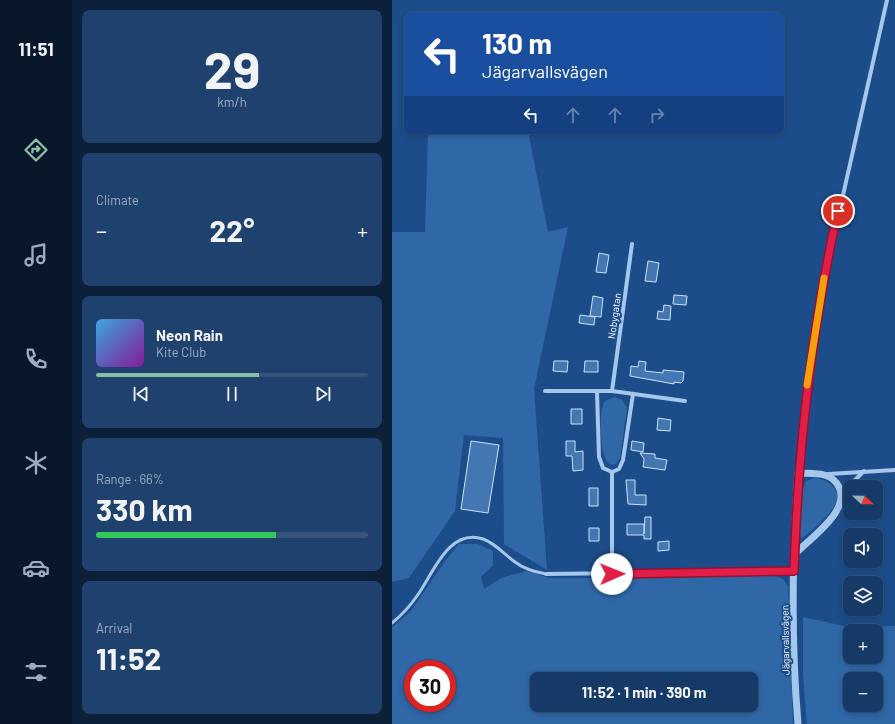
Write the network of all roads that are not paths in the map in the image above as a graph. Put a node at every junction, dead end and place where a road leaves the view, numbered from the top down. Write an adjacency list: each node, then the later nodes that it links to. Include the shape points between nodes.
1 (887, 0): 11 (street, via 821,293 805,402)
2 (632, 244): 4 (street, Nobygatan)
3 (545, 391): 5 (street)
4 (612, 391): 5 (street); 6 (street)
5 (597, 392): 10 (street, via 599,458 603,468)
6 (633, 394): 7 (street); 10 (street, via 623,460 619,469)
7 (685, 401)
8 (895, 470): 9 (street)
9 (864, 471): 12 (street); 13 (street)
10 (612, 472): 17 (street)
11 (798, 474): 12 (street); 14 (street, Jägarvallsvägen)
12 (826, 475): 13 (street, via 836,482)
13 (842, 493): 14 (street, via 841,505 835,514)
14 (794, 555): 15 (street, Jägarvallsvägen)
15 (794, 571): 17 (street); 19 (street, Jägarvallsvägen)
16 (546, 574): 17 (street); 18 (lane, via 526,569 490,542 464,537 448,549 405,612)
17 (612, 574)
18 (392, 622)
19 (798, 724)

